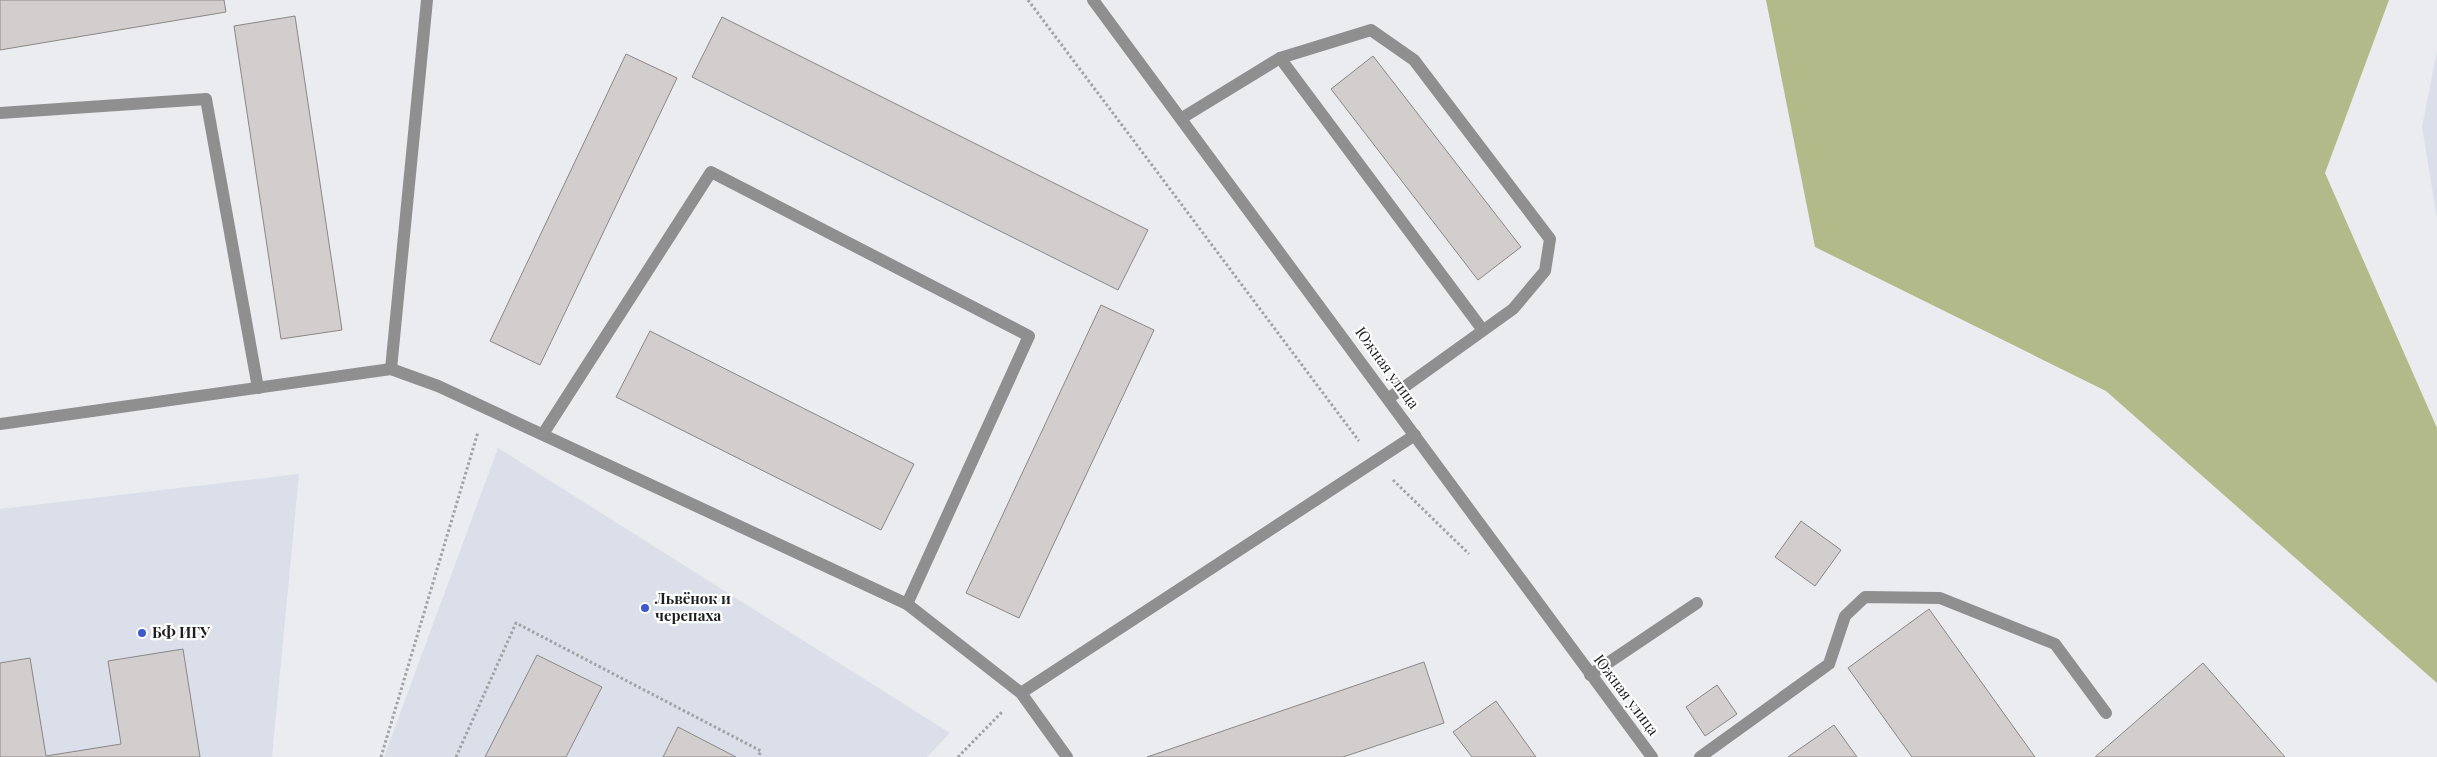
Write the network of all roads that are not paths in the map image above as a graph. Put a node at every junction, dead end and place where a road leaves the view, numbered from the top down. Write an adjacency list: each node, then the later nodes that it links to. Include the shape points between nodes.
1 (427, 0): 7 (street)
2 (1093, 0): 5 (street, Южная улица)
3 (1280, 58): 5 (street); 6 (street); 6 (street, via 1371,30 1414,60 1550,239 1546,271 1512,309)
4 (0, 113): 8 (street, via 206,99)
5 (1182, 118): 9 (street, Южная улица)
6 (1482, 329): 9 (street)
7 (391, 369): 8 (street); 11 (street, via 438,386)
8 (258, 388): 10 (street)
9 (1389, 398): 12 (street, Южная улица)
10 (0, 424)
11 (543, 434): 14 (street); 14 (street, via 711,172 1029,336)
12 (1416, 436): 15 (street, Южная улица); 16 (street)
13 (1697, 603): 15 (street)
14 (908, 604): 16 (street)
15 (1590, 675): 19 (street, Южная улица)
16 (1020, 692): 18 (street)
17 (2106, 713): 20 (street, via 2055,644 1940,598 1865,597 1845,616 1828,664)
18 (1068, 757)
19 (1652, 757)
20 (1700, 757)

